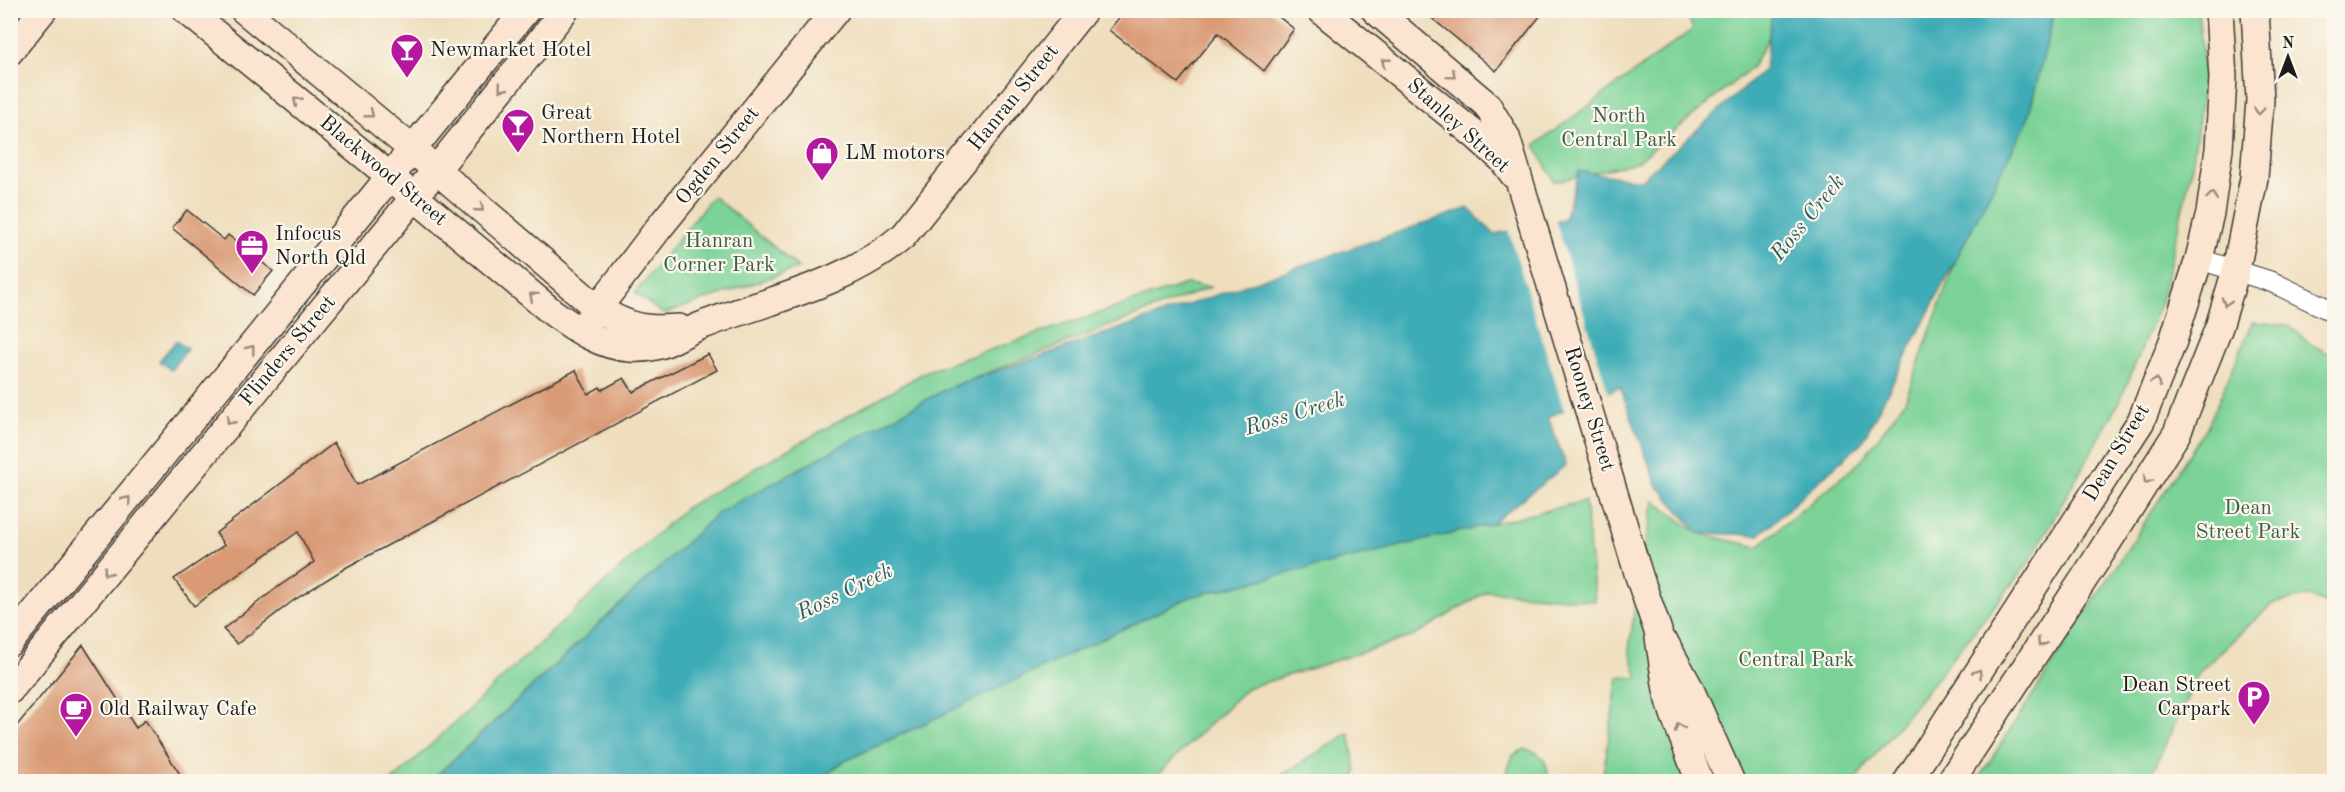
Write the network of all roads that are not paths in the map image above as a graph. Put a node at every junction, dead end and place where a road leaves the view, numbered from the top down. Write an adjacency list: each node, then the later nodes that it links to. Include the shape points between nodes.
1 (43, 10): 12 (main road)
2 (186, 10): 17 (main road, Blackwood Street, one-way to 2)
3 (244, 10): 15 (main road, Blackwood Street, one-way to 15)
4 (526, 10): 15 (main road, Flinders Street)
5 (565, 10): 16 (main road, Flinders Street, one-way to 16)
6 (836, 10): 22 (main road, Ogden Street)
7 (1084, 10): 24 (main road, Hanran Street, via 903,236 883,254 807,289)
8 (1321, 10): 14 (main road, Stanley Street, one-way to 8)
9 (1375, 10): 13 (main road, Stanley Street, one-way to 13)
10 (2219, 10): 20 (main road, Dean Street, one-way to 10, via 2219,150 2223,78)
11 (2255, 10): 21 (main road, Dean Street, one-way to 21, via 2260,100 2254,178)
12 (10, 51)
13 (1474, 93): 14 (main road, via 1475,113 1470,117); 18 (main road, Stanley Street, via 1506,136)
14 (1452, 117): 18 (main road, Stanley Street, via 1502,159)
15 (412, 150): 16 (main road, Blackwood Street); 17 (main road, Flinders Street)
16 (436, 170): 19 (main road, Flinders Street); 22 (main road, Blackwood Street, one-way to 22)
17 (391, 177): 19 (main road, Blackwood Street); 27 (main road, Flinders Street, one-way to 17)
18 (1520, 186): 26 (main road, Rooney Street)
19 (415, 198): 25 (main road, Blackwood Street, one-way to 19); 28 (main road, Flinders Street, one-way to 28)
20 (2199, 259): 21 (street); 29 (main road, Dean Street, one-way to 20, via 2141,421 2177,332)
21 (2236, 270): 23 (street, via 2272,282); 31 (main road, Dean Street, one-way to 31, via 2219,327 2177,433)
22 (598, 309): 24 (main road, Hanran Street, via 621,322 654,330); 25 (main road, Ogden Street)
23 (2334, 312)
24 (701, 326): 25 (main road, Hanran Street, via 662,346 630,348 608,344)
25 (580, 331)
26 (1658, 631): 30 (main road, Rooney Street, via 1689,687); 32 (main road, Rooney Street, one-way to 26, via 1667,690)
27 (10, 642)
28 (10, 690)
29 (1946, 722): 33 (main road); 34 (main road, Dean Street)
30 (1730, 778)
31 (1951, 780)
32 (1700, 782)
33 (1897, 782)
34 (1907, 782)

